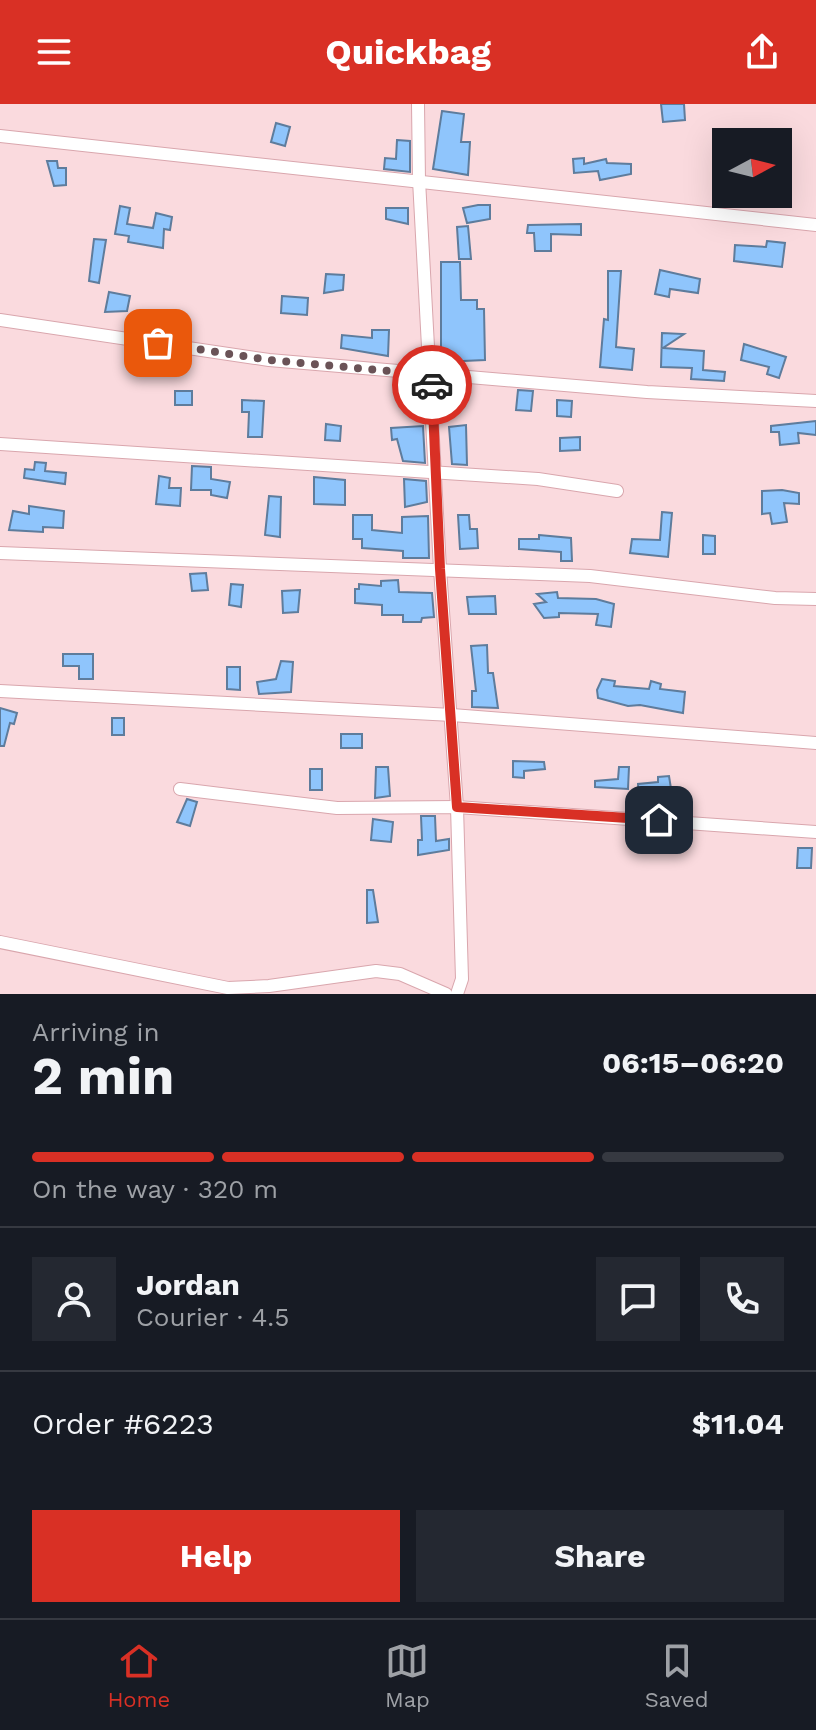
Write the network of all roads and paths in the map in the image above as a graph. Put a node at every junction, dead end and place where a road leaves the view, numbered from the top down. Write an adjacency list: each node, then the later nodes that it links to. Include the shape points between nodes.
1 (418, 104): 3 (street)
2 (0, 136): 3 (street)
3 (419, 180): 4 (street); 6 (street)
4 (816, 225)
5 (0, 320): 6 (street, via 269,360)
6 (432, 375): 7 (street); 9 (street)
7 (816, 401)
8 (0, 444): 9 (street)
9 (436, 472): 10 (street); 12 (street)
10 (617, 491)
11 (0, 553): 12 (street)
12 (440, 569): 13 (street, via 590,576); 15 (street)
13 (816, 599)
14 (0, 691): 15 (street)
15 (452, 715): 16 (street); 18 (street)
16 (816, 743)
17 (180, 789): 18 (street, via 337,808)
18 (457, 807): 19 (street); 22 (street, via 462,979)
19 (816, 832)
20 (0, 942): 21 (street, via 228,988 376,971 400,974)
21 (446, 994)
22 (457, 994)

